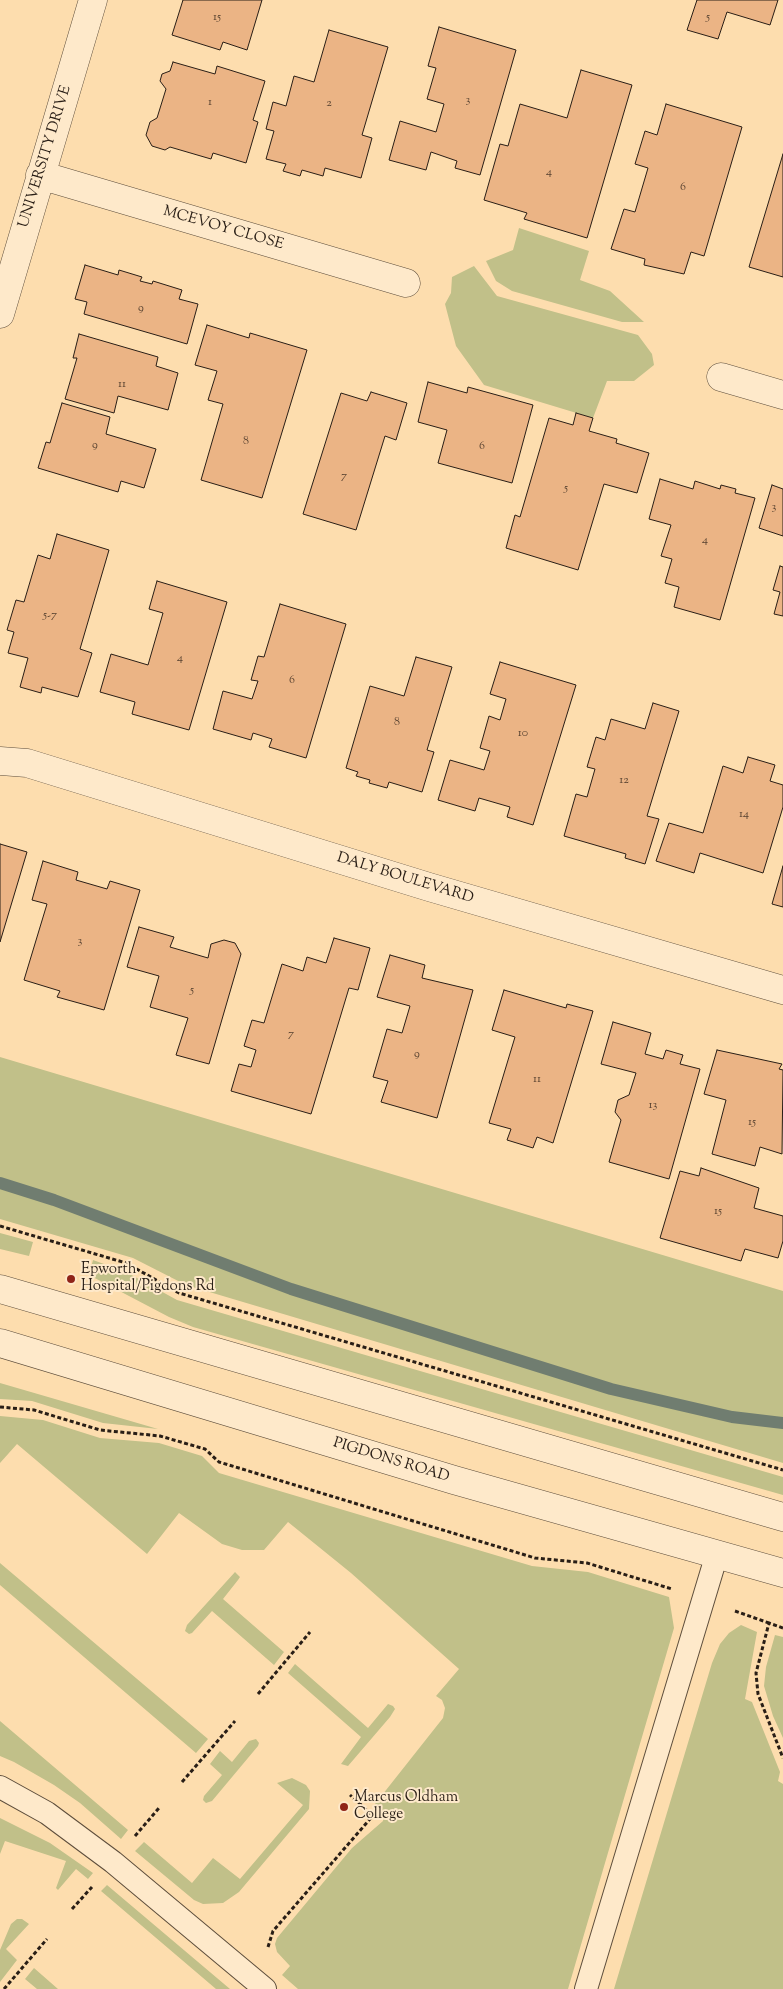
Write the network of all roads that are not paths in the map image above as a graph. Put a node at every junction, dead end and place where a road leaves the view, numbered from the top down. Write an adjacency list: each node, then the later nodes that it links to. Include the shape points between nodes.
1 (93, 0): 2 (street, UNIVERSITY DRIVE)
2 (40, 175): 3 (street, MCEVOY CLOSE); 4 (street, UNIVERSITY DRIVE)
3 (406, 283)
4 (0, 314)
5 (721, 377): 6 (street)
6 (783, 395)
7 (0, 747): 9 (street, DALY BOULEVARD)
8 (0, 761): 9 (street, DALY BOULEVARD)
9 (28, 763): 10 (street, DALY BOULEVARD, via 438,890)
10 (783, 990)
11 (0, 1289): 13 (street)
12 (0, 1344): 14 (street, PIGDONS ROAD, via 445,1477)
13 (783, 1517)
14 (717, 1554): 15 (street, PIGDONS ROAD); 18 (lane)
15 (783, 1573)
16 (0, 1787): 17 (lane, via 47,1813 112,1862)
17 (265, 1989)
18 (586, 1989)

